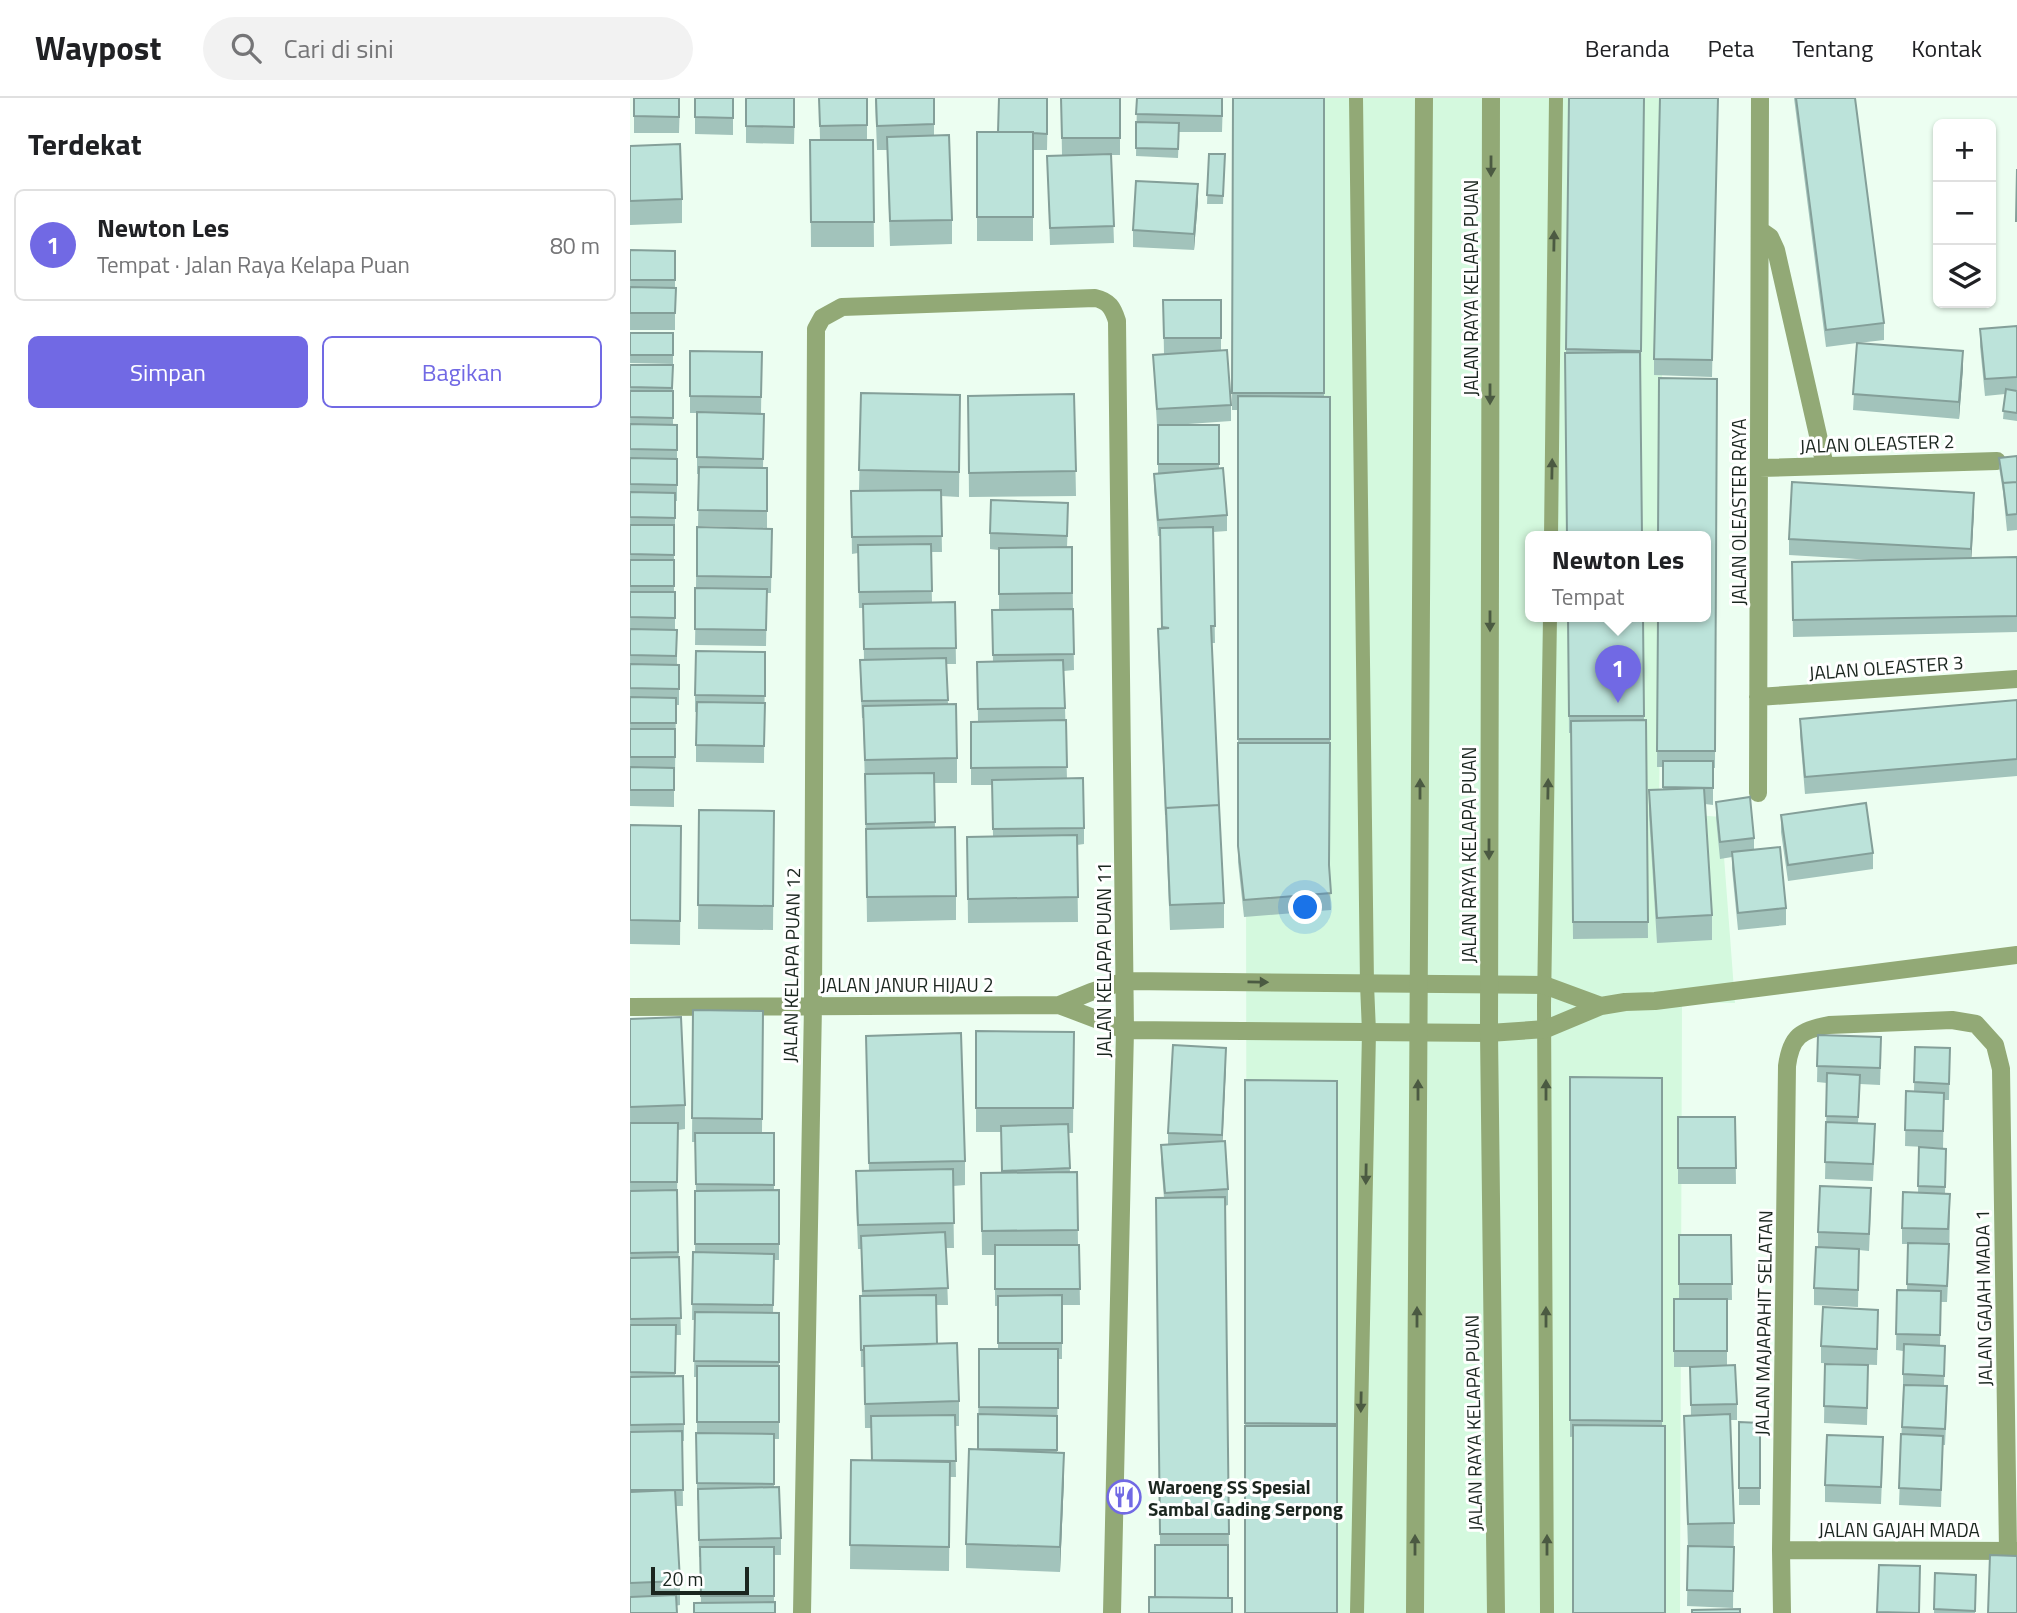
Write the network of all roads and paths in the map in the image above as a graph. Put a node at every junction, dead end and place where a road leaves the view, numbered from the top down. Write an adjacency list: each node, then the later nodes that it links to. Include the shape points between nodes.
1 (1356, 98): 19 (lane)
2 (1424, 98): 18 (street, one-way to 2)
3 (1491, 98): 20 (street, JALAN RAYA KELAPA PUAN, one-way to 20)
4 (1556, 98): 11 (lane, one-way to 4)
5 (1760, 98): 6 (street, JALAN OLEASTER RAYA)
6 (1760, 230): 9 (street, via 1776,250); 10 (street, JALAN OLEASTER RAYA)
7 (1113, 308): 17 (street, JALAN KELAPA PUAN 11, via 1117,321); 22 (street, JALAN KELAPA PUAN 12, via 1095,298 856,306 842,307 822,318 816,329)
8 (1997, 461): 9 (street, JALAN OLEASTER 2)
9 (1825, 466): 10 (street, JALAN OLEASTER 2)
10 (1759, 468): 14 (street, JALAN OLEASTER RAYA)
11 (1551, 531)
12 (1550, 622): 21 (lane, one-way to 12)
13 (2017, 679): 14 (street, JALAN OLEASTER 3)
14 (1758, 697): 15 (street, JALAN OLEASTER RAYA)
15 (1758, 793)
16 (2017, 955): 24 (street)
17 (1125, 981): 19 (street, JALAN JANUR HIJAU 2, one-way to 19); 23 (street, JALAN JANUR HIJAU 2); 26 (street, JALAN KELAPA PUAN 11)
18 (1419, 983): 19 (street, JALAN JANUR HIJAU 2); 20 (street, JALAN JANUR HIJAU 2); 29 (street)
19 (1367, 984): 28 (lane)
20 (1489, 984): 21 (street, JALAN JANUR HIJAU 2); 30 (street, JALAN RAYA KELAPA PUAN)
21 (1545, 985): 24 (street, JALAN JANUR HIJAU 2); 27 (lane)
22 (813, 1005): 23 (street, JALAN JANUR HIJAU 2); 25 (street, JALAN JANUR HIJAU 2); 34 (street, JALAN KELAPA PUAN 12)
23 (1059, 1005): 26 (street, JALAN JANUR HIJAU 2)
24 (1601, 1006): 27 (street)
25 (630, 1007)
26 (1125, 1030): 28 (street, JALAN JANUR HIJAU 2); 35 (street, JALAN KELAPA PUAN 11)
27 (1546, 1030): 30 (street, JALAN JANUR HIJAU 2); 39 (lane, one-way to 27)
28 (1369, 1032): 29 (street, JALAN JANUR HIJAU 2); 36 (lane, one-way to 36)
29 (1419, 1032): 30 (street, JALAN JANUR HIJAU 2); 37 (street, one-way to 29)
30 (1489, 1033): 38 (street, JALAN RAYA KELAPA PUAN)
31 (1797, 1037): 32 (street, JALAN MAJAPAHIT SELATAN, via 1787,1066); 33 (street, JALAN GAJAH MADA 1, via 1829,1025 1952,1020 1976,1024 1995,1045 2001,1069)
32 (1780, 1550): 33 (street, JALAN GAJAH MADA); 40 (street, JALAN MAJAPAHIT SELATAN)
33 (2012, 1551)
34 (802, 1613)
35 (1112, 1613)
36 (1357, 1613)
37 (1415, 1613)
38 (1496, 1613)
39 (1547, 1613)
40 (1782, 1613)

